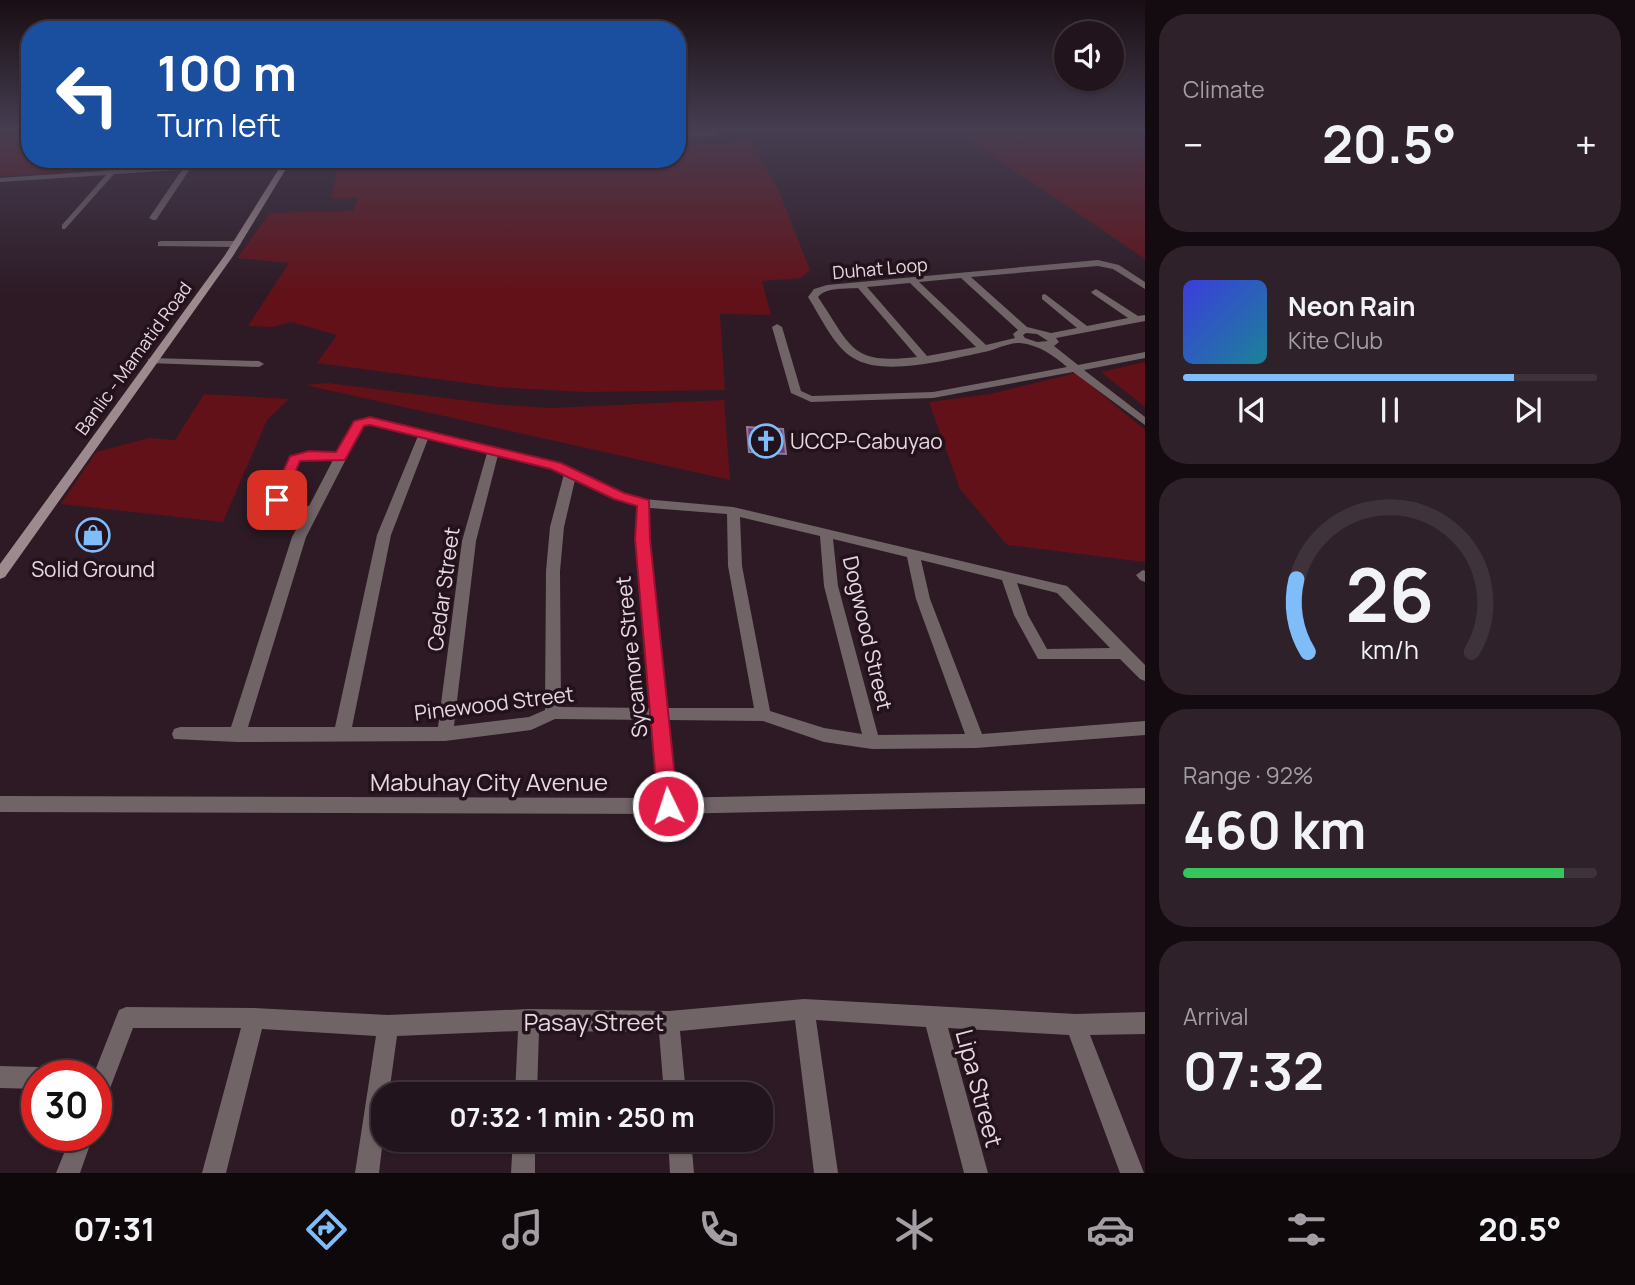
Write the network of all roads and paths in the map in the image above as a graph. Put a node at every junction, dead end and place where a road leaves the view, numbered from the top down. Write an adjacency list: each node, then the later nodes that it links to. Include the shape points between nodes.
1 (101, 185): 5 (street)
2 (175, 185): 4 (street)
3 (274, 185): 7 (main road, Banlic - Mamatid Road)
4 (153, 218)
5 (65, 227)
6 (161, 244): 7 (street)
7 (237, 244): 22 (main road, Banlic - Mamatid Road)
8 (964, 276): 9 (street, Duhat Loop); 11 (street, Duhat Loop, via 1098,263 1116,267); 17 (street)
9 (913, 281): 10 (street, Duhat Loop); 19 (street)
10 (860, 285): 21 (street); 21 (street, Duhat Loop, via 827,288 813,297 851,350 861,359 879,362)
11 (1145, 286)
12 (1097, 292): 14 (street)
13 (1045, 297): 16 (street)
14 (1140, 318): 16 (street)
15 (777, 327): 24 (street, via 796,393 811,399 933,395)
16 (1085, 329): 18 (street)
17 (1022, 335): 18 (street); 19 (street, Duhat Loop)
18 (1049, 341): 24 (street)
19 (984, 349): 21 (street, Duhat Loop)
20 (1145, 355): 24 (street)
21 (924, 359)
22 (152, 361): 23 (street); 35 (main road, Banlic - Mamatid Road)
23 (259, 364)
24 (1078, 367): 25 (street)
25 (1145, 422)
26 (424, 435): 27 (street); 28 (street, via 370,421 359,423); 46 (street, via 384,534)
27 (493, 452): 29 (street); 44 (street, Cedar Street, via 469,541)
28 (340, 457): 31 (street); 31 (street, via 295,459 277,500 281,505)
29 (570, 473): 30 (street); 39 (street, via 557,527 553,571)
30 (644, 503): 32 (street); 40 (street, Sycamore Street, via 642,539)
31 (311, 510): 45 (street)
32 (733, 511): 33 (street); 41 (street, via 735,566)
33 (826, 532): 34 (street); 48 (street, Dogwood Street, via 831,586)
34 (913, 554): 36 (street); 47 (street, via 923,599)
35 (0, 574)
36 (1008, 576): 37 (street, via 1062,589); 37 (street, via 1021,615 1043,655)
37 (1125, 653): 38 (street)
38 (1145, 675)
39 (553, 713): 40 (street, Pinewood Street); 44 (street, Pinewood Street, via 531,723)
40 (660, 713): 41 (street, Pinewood Street); 51 (street, Sycamore Street)
41 (763, 715): 48 (street, Pinewood Street, via 824,736)
42 (1145, 728): 47 (street, Pinewood Street)
43 (180, 734): 45 (street, Pinewood Street)
44 (445, 734): 46 (street, Pinewood Street)
45 (237, 735): 46 (street, Pinewood Street)
46 (342, 735)
47 (976, 741): 48 (street, Pinewood Street)
48 (872, 742)
49 (1145, 796): 51 (street, Mabuhay City Avenue)
50 (0, 804): 51 (street, Mabuhay City Avenue)
51 (668, 806)
52 (804, 1009): 53 (street, Pasay Street); 56 (street, Pasay Street); 73 (street)
53 (933, 1016): 58 (street, Pasay Street); 74 (street, Lipa Street)
54 (254, 1018): 59 (street, Pasay Street); 60 (street, Pasay Street, via 126,1017); 69 (street)
55 (529, 1020): 56 (street, Pasay Street); 59 (street, Pasay Street); 63 (street)
56 (669, 1022): 64 (street)
57 (1145, 1023): 58 (street, Pasay Street)
58 (1076, 1025): 75 (street)
59 (388, 1026): 70 (street)
60 (109, 1060)
61 (0, 1077): 62 (street)
62 (21, 1078)
63 (526, 1082)
64 (674, 1082)
65 (76, 1151): 68 (street)
66 (524, 1152): 71 (street)
67 (680, 1152): 72 (street)
68 (68, 1173)
69 (214, 1173)
70 (367, 1173)
71 (523, 1173)
72 (682, 1173)
73 (826, 1173)
74 (975, 1173)
75 (1132, 1173)

